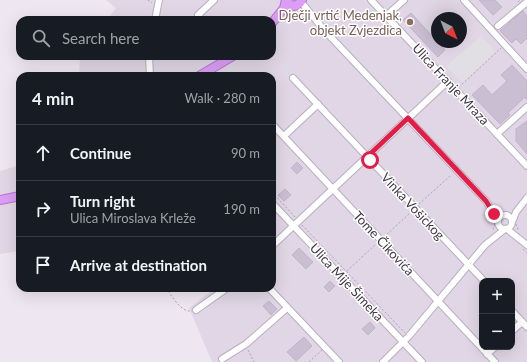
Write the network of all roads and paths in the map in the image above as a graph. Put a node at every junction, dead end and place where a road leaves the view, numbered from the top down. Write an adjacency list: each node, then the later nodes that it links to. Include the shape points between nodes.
1 (159, 0): 10 (street)
2 (371, 0): 12 (street, Ulica Franje Mraza)
3 (404, 0): 12 (street)
4 (464, 0): 15 (street)
5 (520, 0): 8 (path)
6 (217, 1): 11 (street)
7 (294, 2): 13 (main road); 26 (street)
8 (518, 2)
9 (527, 2): 14 (street)
10 (156, 16)
11 (199, 16)
12 (386, 16): 22 (street, Ulica Franje Mraza)
13 (276, 19)
14 (498, 26)
15 (505, 44): 18 (street); 23 (path)
16 (149, 60): 19 (street)
17 (226, 60): 20 (main road)
18 (527, 69)
19 (150, 72)
20 (206, 72)
21 (293, 78): 24 (street, Vinka Vošickog)
22 (448, 81): 26 (street); 28 (street, Ulica Franje Mraza)
23 (459, 88)
24 (318, 104): 29 (street); 30 (street, Vinka Vošickog)
25 (527, 107): 28 (street)
26 (408, 118): 30 (street); 37 (street)
27 (276, 128): 29 (street, Tome Čikovića)
28 (498, 134): 31 (street, Ulica Franje Mraza)
29 (284, 136): 32 (street, Tome Čikovića)
30 (367, 157): 32 (street); 48 (street, Vinka Vošickog)
31 (527, 166)
32 (333, 188): 40 (street); 44 (street, Tome Čikovića)
33 (276, 196): 40 (path)
34 (16, 197): 36 (main road)
35 (527, 197): 39 (street); 43 (street)
36 (0, 200)
37 (486, 201): 39 (street); 41 (street)
38 (276, 207): 42 (street, Ulica Mije Šimeka)
39 (505, 215): 41 (street); 43 (street)
40 (299, 221): 42 (street); 49 (path)
41 (498, 223): 43 (street); 46 (street)
42 (294, 226): 45 (street); 62 (street, Ulica Mije Šimeka)
43 (509, 226): 46 (street); 47 (street)
44 (381, 240): 49 (path); 54 (street, Tome Čikovića)
45 (276, 242)
46 (486, 245): 48 (street)
47 (527, 245)
48 (468, 265): 50 (street, Vinka Vošickog); 54 (street)
49 (347, 272): 61 (path)
50 (481, 278)
51 (169, 292): 56 (path, via 186,311)
52 (221, 292): 56 (street)
53 (273, 292): 55 (street)
54 (438, 301): 62 (street); 66 (street, Tome Čikovića)
55 (287, 308): 63 (street); 64 (street)
56 (196, 310)
57 (515, 314): 58 (street)
58 (522, 322): 59 (street); 60 (street)
59 (527, 327)
60 (515, 328)
61 (405, 333)
62 (402, 341): 71 (street); 72 (street, Ulica Mije Šimeka)
63 (246, 344): 67 (street); 68 (path)
64 (324, 347): 69 (path); 70 (street)
65 (492, 350): 66 (street)
66 (487, 354): 73 (street, Tome Čikovića)
67 (222, 359)
68 (254, 362)
69 (309, 362)
70 (339, 362)
71 (383, 362)
72 (422, 362)
73 (495, 362)

